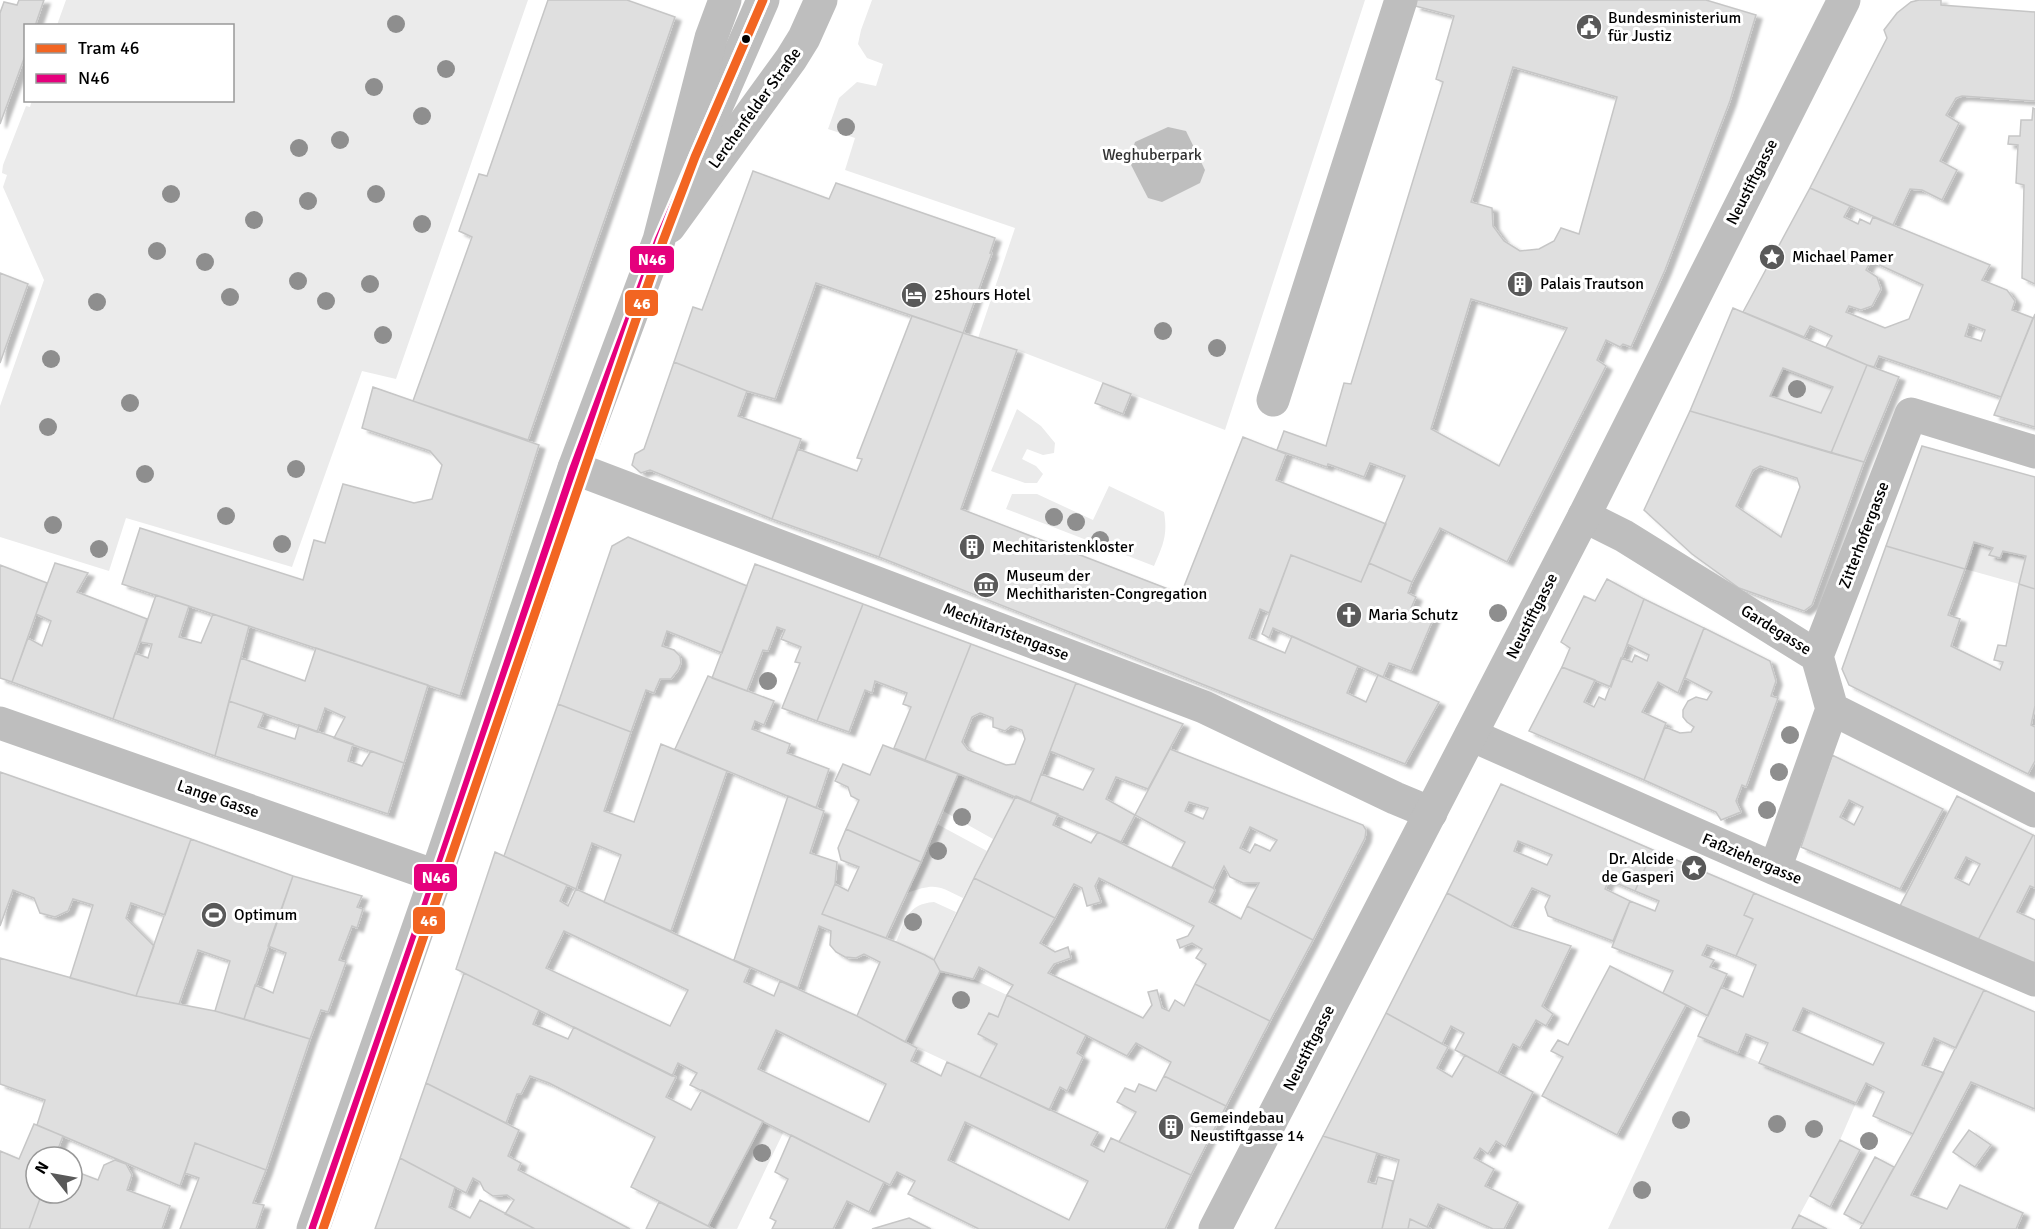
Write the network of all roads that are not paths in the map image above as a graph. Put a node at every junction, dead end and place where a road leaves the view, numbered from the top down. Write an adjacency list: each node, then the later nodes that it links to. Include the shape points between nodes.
1 (726, 0): 6 (street, Lerchenfelder Straße, via 711,38)
2 (763, 0): 6 (street, Lerchenfelder Straße)
3 (821, 0): 6 (street, Lerchenfelder Straße, via 791,59)
4 (1401, 0): 7 (street)
5 (1844, 0): 10 (street, Neustiftgasse)
6 (659, 240): 9 (street, Lerchenfelder Straße)
7 (1273, 400)
8 (2035, 452): 11 (street, Zitterhofergasse, via 1911,414)
9 (574, 468): 16 (street, Mechitaristengasse, via 1204,707); 18 (street, Lerchenfelder Straße)
10 (1584, 516): 11 (street, Gardegasse, via 1624,536); 14 (street, Neustiftgasse)
11 (1817, 656): 12 (street, Gardegasse)
12 (1832, 709): 15 (street); 17 (street)
13 (0, 723): 18 (street, Lange Gasse)
14 (1471, 735): 16 (street, Neustiftgasse); 17 (street, Faßziehergasse)
15 (2035, 811)
16 (1431, 813): 21 (street, Neustiftgasse)
17 (1775, 870): 19 (street, Faßziehergasse)
18 (436, 876): 20 (street, Lerchenfelder Straße)
19 (2035, 980)
20 (313, 1229)
21 (1215, 1229)

